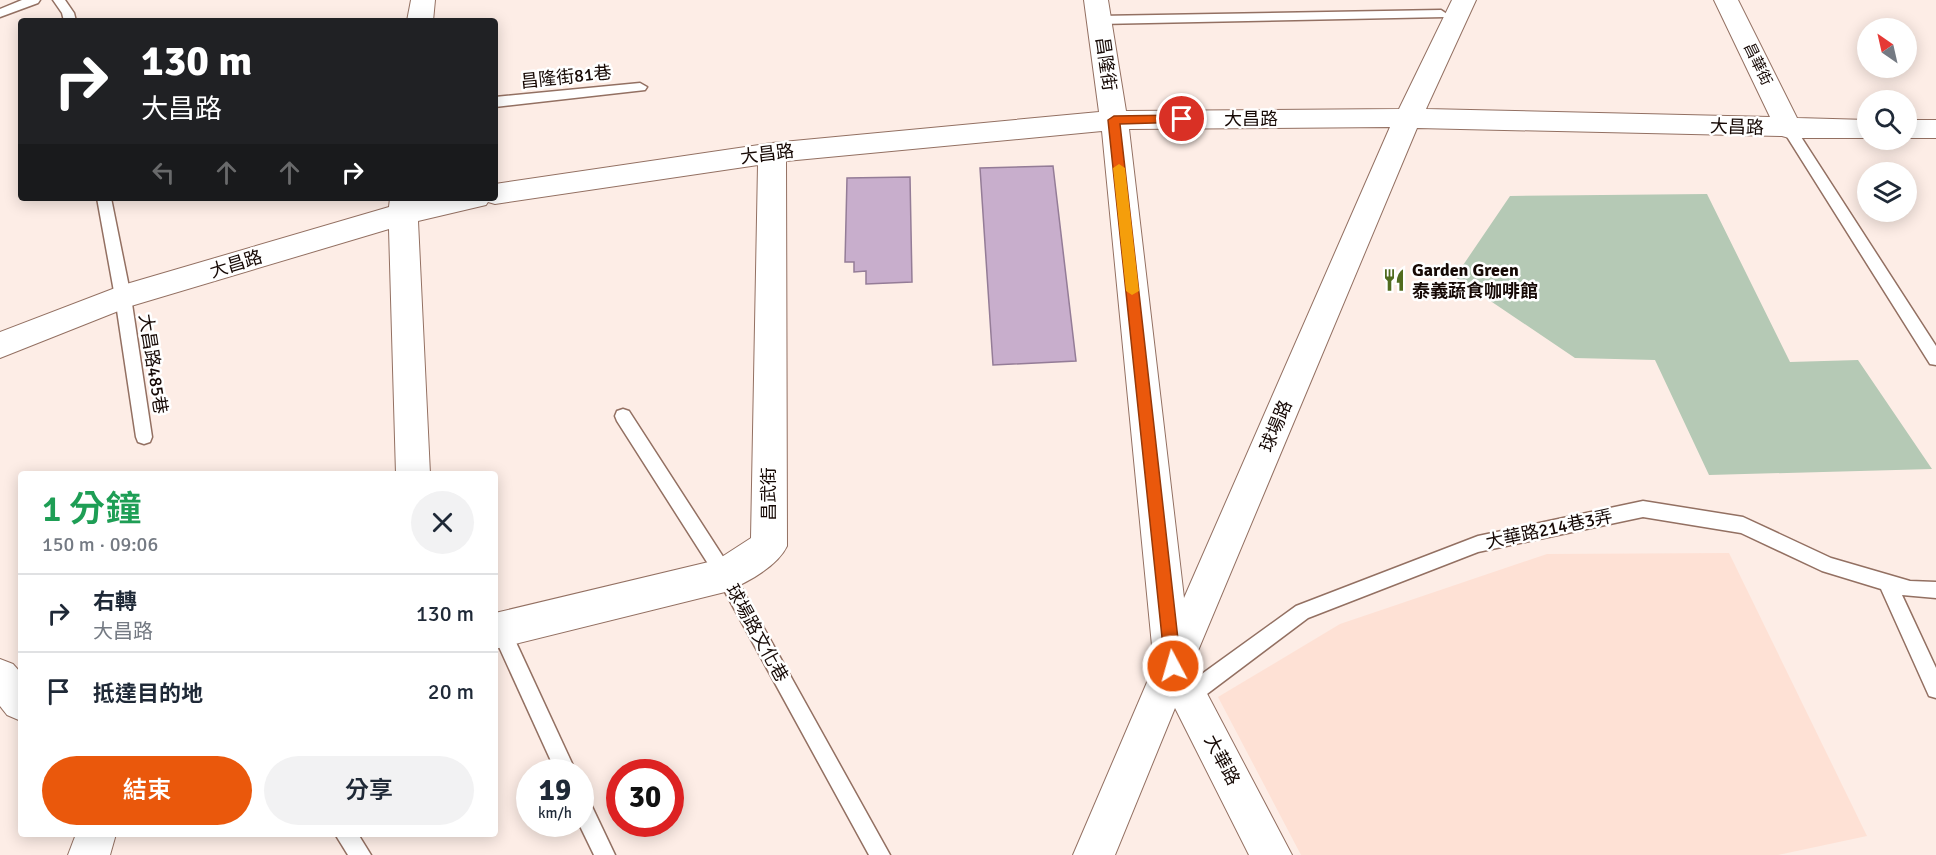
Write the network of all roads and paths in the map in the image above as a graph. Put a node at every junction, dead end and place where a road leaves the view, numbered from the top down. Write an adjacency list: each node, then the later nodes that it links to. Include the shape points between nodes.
1 (34, 0): 7 (lane)
2 (59, 0): 8 (lane)
3 (423, 0): 9 (street)
4 (1726, 0): 14 (street, 昌華街)
5 (1098, 10): 6 (lane); 13 (street, 昌隆街)
6 (1447, 11): 12 (street, 球場路)
7 (0, 14)
8 (69, 18)
9 (420, 18)
10 (640, 87): 11 (lane, 昌隆街81巷)
11 (498, 102)
12 (1408, 118): 13 (street, 大昌路); 14 (street, 大昌路); 34 (street, 球場路)
13 (1114, 120): 18 (street, 大昌路); 34 (street, 昌隆街)
14 (1789, 129): 15 (street, 大昌路); 25 (lane)
15 (1857, 129)
16 (1917, 129): 17 (street)
17 (1936, 129)
18 (772, 153): 19 (street, 大昌路); 29 (street, 昌武街, via 769,546)
19 (498, 194)
20 (105, 201): 23 (lane, 大昌路485巷)
21 (449, 201): 22 (street, 大昌路)
22 (404, 206): 23 (street, 大昌路); 28 (street)
23 (123, 297): 24 (street, 大昌路); 27 (lane, 大昌路485巷)
24 (0, 345)
25 (1936, 359)
26 (623, 416): 29 (lane, 球場路文化巷)
27 (144, 437)
28 (413, 471)
29 (725, 575): 32 (street, 昌武街); 44 (lane, 球場路文化巷)
30 (1887, 582): 31 (lane, 大華路214巷3弄, via 1910,589); 34 (lane, 大華路214巷3弄, via 1828,565 1743,525 1643,509 1478,544 1302,612); 35 (lane)
31 (1936, 590)
32 (498, 631): 37 (lane)
33 (0, 676): 36 (street)
34 (1180, 681): 45 (street, 球場路); 46 (street, 大華路)
35 (1936, 689)
36 (18, 698)
37 (560, 759)
38 (594, 833): 43 (lane)
39 (95, 837): 41 (street)
40 (347, 837): 42 (lane)
41 (89, 855)
42 (361, 855)
43 (604, 855)
44 (880, 855)
45 (1094, 855)
46 (1271, 855)

